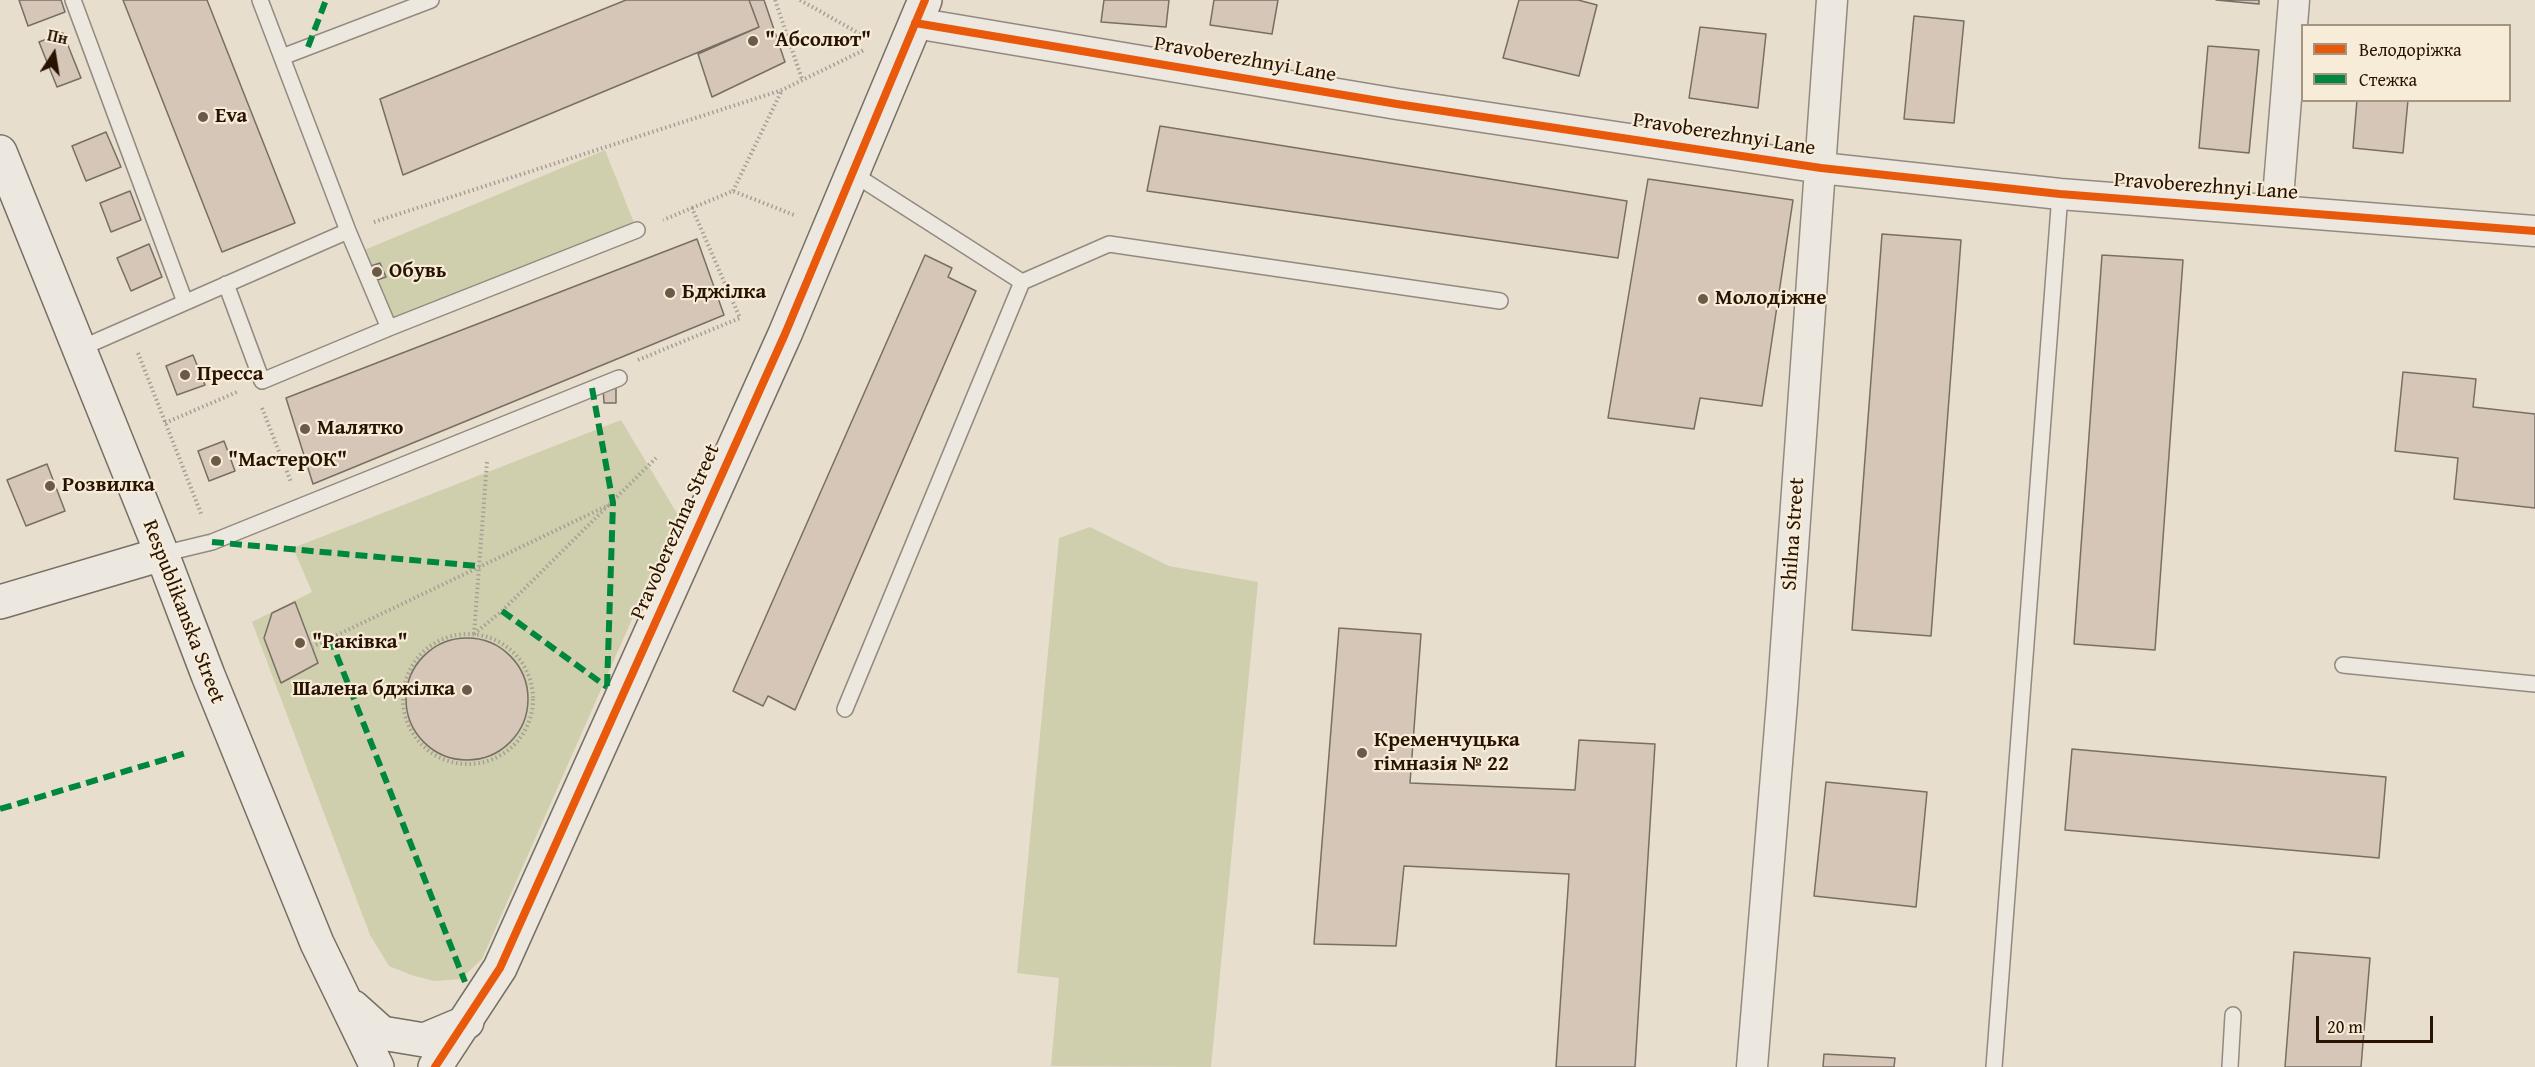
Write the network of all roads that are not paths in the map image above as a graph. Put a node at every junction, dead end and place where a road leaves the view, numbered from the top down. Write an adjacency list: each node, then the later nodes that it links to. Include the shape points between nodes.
1 (73, 0): 19 (lane)
2 (260, 0): 7 (lane)
3 (431, 0): 7 (lane)
4 (1832, 0): 9 (street, Shilna Street)
5 (2294, 0): 12 (street)
6 (920, 11): 9 (street, Pravoberezhnyi Lane, via 1397,104); 10 (street, Pravoberezhna Street)
7 (282, 57): 14 (lane)
8 (0, 152): 21 (street, Respublikanska Street)
9 (1821, 168): 11 (street, Pravoberezhnyi Lane); 33 (street, Shilna Street)
10 (852, 173): 16 (lane); 30 (street, Pravoberezhna Street, via 785,334 500,968)
11 (2060, 194): 12 (street, Pravoberezhnyi Lane); 34 (lane)
12 (2277, 210): 15 (street, Pravoberezhnyi Lane)
13 (637, 230): 20 (lane)
14 (348, 231): 17 (lane); 20 (lane)
15 (2535, 231)
16 (1022, 282): 18 (lane, via 1109,244); 27 (lane)
17 (226, 284): 19 (lane); 20 (lane, via 257,383)
18 (1500, 301)
19 (185, 302): 21 (lane)
20 (389, 328)
21 (79, 349): 23 (street, Respublikanska Street)
22 (619, 378): 23 (lane, via 212,542)
23 (162, 554): 24 (street); 28 (street, Respublikanska Street, via 317,943)
24 (0, 602)
25 (2343, 665): 26 (lane)
26 (2535, 684)
27 (845, 709)
28 (345, 999): 30 (street, via 382,1033 424,1040); 31 (street, Respublikanska Street)
29 (2233, 1015): 35 (lane)
30 (467, 1022): 32 (street, Pravoberezhna Street)
31 (376, 1067)
32 (435, 1067)
33 (1752, 1067)
34 (1994, 1067)
35 (2230, 1067)

